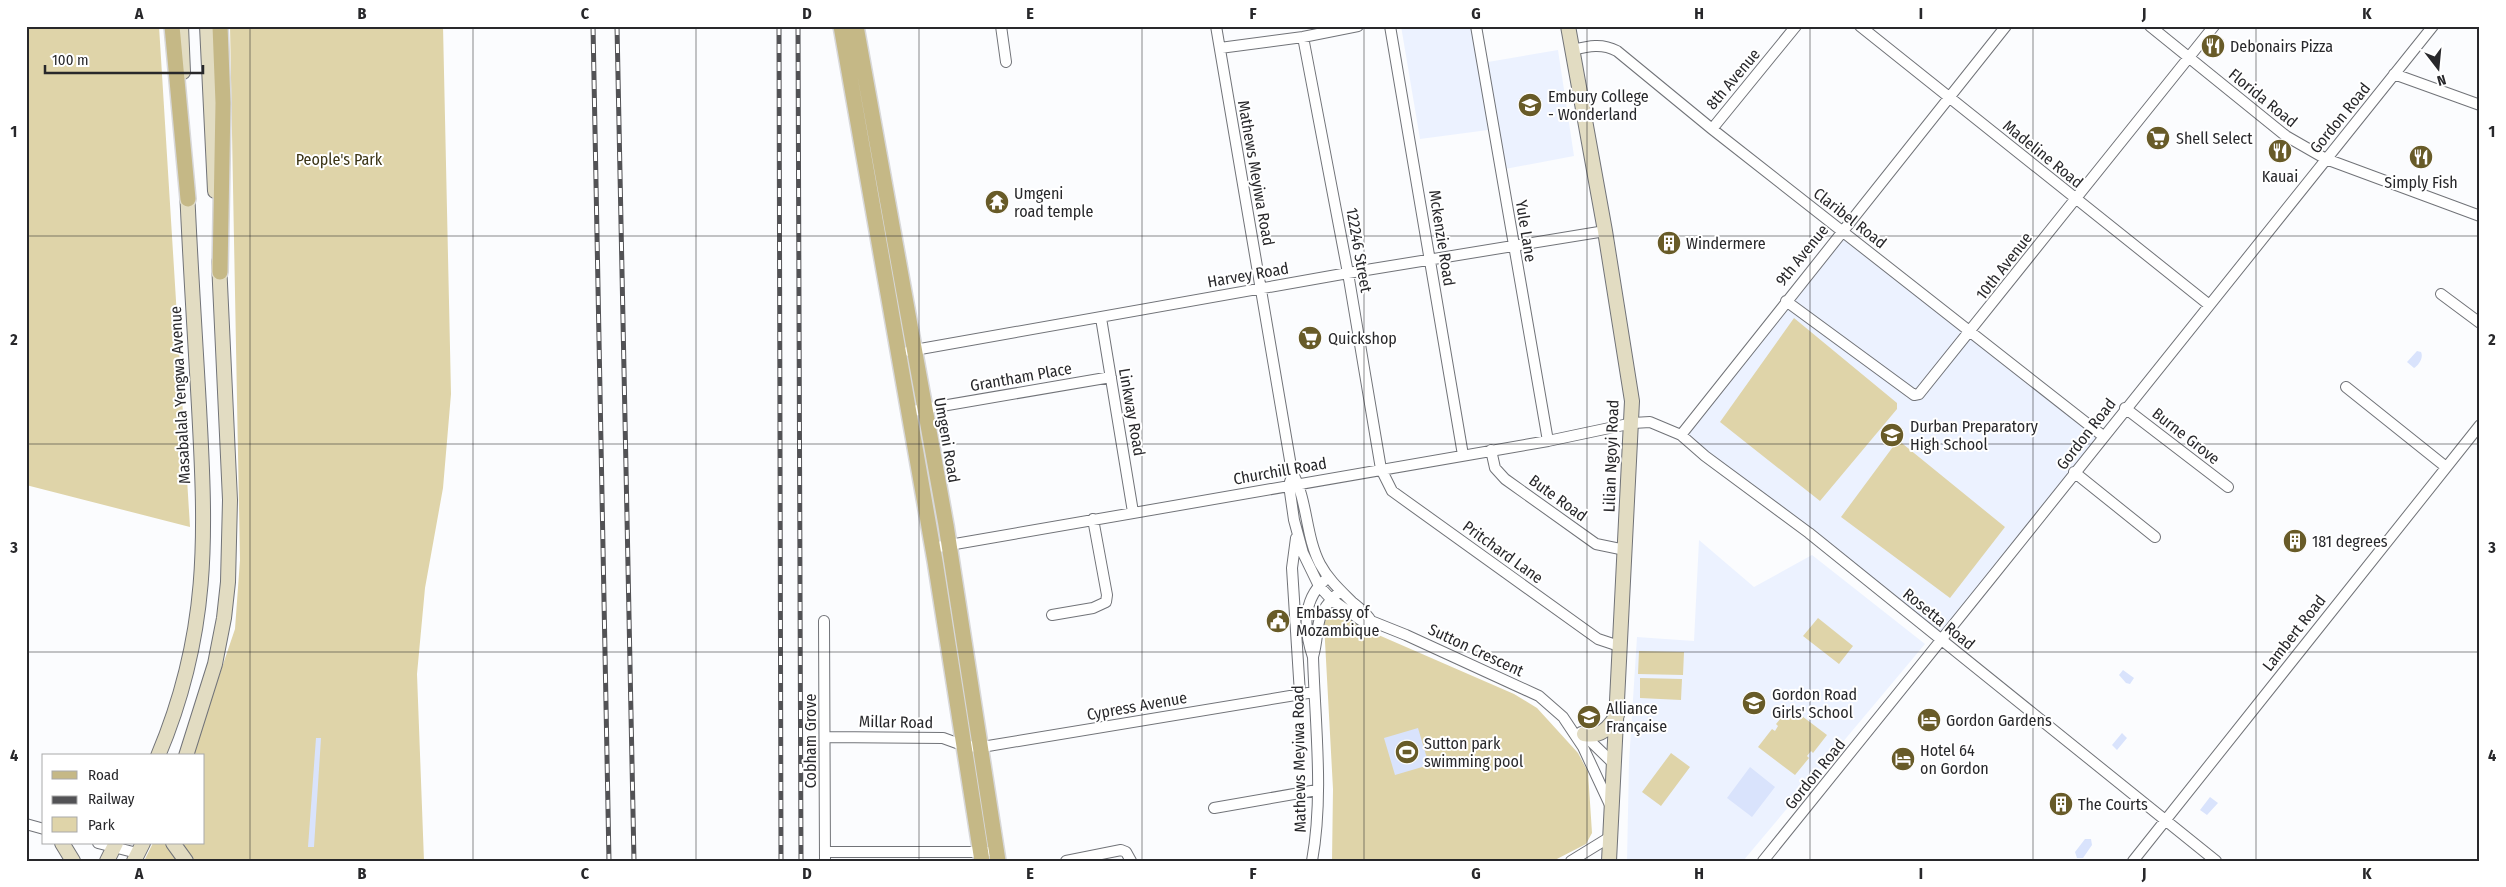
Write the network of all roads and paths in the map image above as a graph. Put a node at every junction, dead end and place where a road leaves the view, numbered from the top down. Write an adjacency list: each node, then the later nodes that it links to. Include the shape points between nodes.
1 (172, 26): 29 (main road)
2 (181, 26): 29 (main road, Masabalala Yengwa Avenue)
3 (207, 26): 36 (main road)
4 (220, 26): 36 (main road, via 223,103)
5 (841, 26): 46 (main road, Umgeni Road)
6 (856, 26): 45 (main road, Umgeni Road)
7 (1001, 26): 23 (street)
8 (1216, 26): 20 (street, Mathews Meyiwa Road)
9 (1358, 26): 19 (street)
10 (1390, 26): 35 (street, Mckenzie Road)
11 (1476, 26): 34 (street, Yule Lane)
12 (1568, 26): 21 (main road, Lilian Ngoyi Road)
13 (1796, 26): 27 (street, 8th Avenue)
14 (1860, 26): 25 (street, Madeline Road)
15 (2006, 26): 25 (street, 9th Avenue)
16 (2150, 26): 22 (street, Florida Road)
17 (2214, 26): 22 (street, 10th Avenue)
18 (2433, 26): 24 (street, Gordon Road)
19 (1303, 37): 20 (street); 37 (street, 122246 Street)
20 (1220, 48): 38 (street, Mathews Meyiwa Road)
21 (1572, 50): 27 (street, Claribel Road, via 1597,45 1617,51); 33 (main road, Lilian Ngoyi Road)
22 (2189, 57): 28 (street, Florida Road, via 2286,136); 30 (street, 10th Avenue)
23 (1006, 62)
24 (2394, 74): 26 (street); 28 (street, Gordon Road)
25 (1949, 97): 30 (street, Madeline Road); 32 (street, 9th Avenue)
26 (2480, 105)
27 (1712, 128): 32 (street, Claribel Road)
28 (2326, 159): 31 (street, Florida Road); 41 (street, Gordon Road)
29 (188, 198): 91 (main road, Masabalala Yengwa Avenue, via 203,485 202,584 184,683)
30 (2076, 199): 41 (street, Madeline Road); 44 (street, 10th Avenue)
31 (2480, 216)
32 (1842, 230): 40 (street, 9th Avenue); 44 (street, Claribel Road)
33 (1605, 231): 34 (street, Harvey Road); 52 (main road, Lilian Ngoyi Road)
34 (1513, 247): 35 (street, Harvey Road); 56 (street, Yule Lane)
35 (1430, 260): 37 (street, Harvey Road); 58 (street, Mckenzie Road)
36 (220, 272): 92 (main road, via 230,500 228,573 215,664)
37 (1348, 273): 38 (street, Harvey Road); 60 (street, 122246 Street)
38 (1260, 288): 42 (street, Harvey Road); 62 (street, Mathews Meyiwa Road)
39 (2441, 294): 43 (street)
40 (1786, 301): 44 (street, 10th Avenue, via 1914,395 1924,390); 54 (street, 9th Avenue)
41 (2208, 304): 49 (street, Gordon Road)
42 (1101, 318): 45 (street, Harvey Road); 47 (street, Linkway Road)
43 (2480, 323)
44 (1971, 332): 55 (street, Claribel Road)
45 (913, 350): 46 (street, Harvey Road); 50 (main road, Umgeni Road)
46 (898, 353): 51 (main road, Umgeni Road)
47 (1111, 377): 50 (street, Grantham Place); 64 (street, Linkway Road)
48 (2346, 387): 59 (street)
49 (2125, 408): 55 (street, Gordon Road); 63 (street, Burne Grove)
50 (924, 409): 51 (street, Grantham Place); 68 (main road, Umgeni Road)
51 (907, 412): 69 (main road, Umgeni Road)
52 (1633, 424): 54 (street, Rosetta Road, via 1657,424); 56 (street, Churchill Road); 70 (main road, Lilian Ngoyi Road)
53 (2480, 425): 59 (street, Lambert Road)
54 (1681, 435): 80 (street, Rosetta Road, via 1809,533)
55 (2103, 436): 61 (street, Gordon Road)
56 (1548, 441): 57 (street, Churchill Road)
57 (1492, 450): 58 (street, Churchill Road); 70 (street, Bute Road, via 1495,468 1505,479 1596,544)
58 (1463, 455): 60 (street, Churchill Road)
59 (2446, 467): 97 (street, Lambert Road)
60 (1381, 469): 62 (street, Churchill Road); 81 (street, Pritchard Lane, via 1392,491 1598,639)
61 (2074, 472): 67 (street); 80 (street, Gordon Road)
62 (1294, 484): 64 (street, Churchill Road); 66 (street, Mathews Meyiwa Road); 71 (street, Mathews Meyiwa Road, via 1313,549)
63 (2228, 488)
64 (1134, 512): 65 (street, Churchill Road)
65 (1093, 519): 68 (street, Churchill Road); 75 (street, via 1106,602 1093,608)
66 (1297, 534): 72 (street, Mathews Meyiwa Road); 84 (street, via 1292,568)
67 (2155, 537)
68 (949, 545): 69 (street, Churchill Road); 78 (main road, Umgeni Road)
69 (932, 548): 79 (main road, Umgeni Road)
70 (1625, 550): 81 (main road, Lilian Ngoyi Road)
71 (1329, 577): 72 (street, Mathews Meyiwa Road); 73 (street, Sutton Crescent)
72 (1320, 586): 74 (street, Sutton Crescent); 82 (street, Mathews Meyiwa Road, via 1308,603 1309,646)
73 (1340, 591): 74 (street, Mathews Meyiwa Road); 77 (street, Sutton Crescent)
74 (1331, 599): 77 (street, Sutton Crescent, via 1362,621); 82 (street, Mathews Meyiwa Road, via 1318,619)
75 (1052, 615)
76 (824, 621): 88 (street, Cobham Grove)
77 (1371, 621): 86 (street, Sutton Crescent, via 1539,696)
78 (962, 632): 79 (main road); 90 (main road, Umgeni Road)
79 (946, 634): 89 (main road, Umgeni Road)
80 (1942, 642): 97 (street, Rosetta Road); 117 (street, Gordon Road)
81 (1619, 646): 85 (main road, Lilian Ngoyi Road)
82 (1313, 657): 83 (street, Mathews Meyiwa Road)
83 (1314, 692): 84 (street, Cypress Avenue); 94 (street, Mathews Meyiwa Road)
84 (1300, 694): 90 (street, Cypress Avenue)
85 (1617, 715): 87 (main road, via 1602,733); 93 (main road, Lilian Ngoyi Road)
86 (1563, 717): 87 (street, Sutton Crescent); 95 (street, Sutton Crescent, via 1589,757)
87 (1584, 734): 93 (street, Sutton Crescent)
88 (825, 737): 89 (street, Millar Road, via 943,738); 107 (street, Cobham Grove)
89 (965, 746): 90 (street, Cypress Avenue); 109 (main road, Umgeni Road)
90 (982, 748): 105 (main road, Umgeni Road)
91 (159, 754)
92 (187, 754)
93 (1614, 764): 95 (main road, Lilian Ngoyi Road)
94 (1317, 790): 96 (street); 114 (street, Mathews Meyiwa Road)
95 (1611, 806): 100 (main road, Lilian Ngoyi Road)
96 (1214, 808)
97 (2166, 820): 118 (street, Lambert Road); 119 (street, Rosetta Road)
98 (26, 824): 99 (street)
99 (42, 828)
100 (1610, 837): 115 (street); 116 (main road, Lilian Ngoyi Road)
101 (63, 844): 110 (main road)
102 (174, 844): 112 (main road)
103 (114, 845): 104 (street); 111 (main road)
104 (138, 852)
105 (997, 856): 109 (street)
106 (1128, 856): 113 (street, via 1116,850)
107 (825, 857): 108 (street)
108 (903, 857): 109 (street)
109 (982, 857)
110 (72, 861)
111 (107, 861)
112 (186, 861)
113 (1066, 861)
114 (1312, 861)
115 (1570, 861)
116 (1609, 861)
117 (1763, 861)
118 (2133, 861)
119 (2216, 861)

